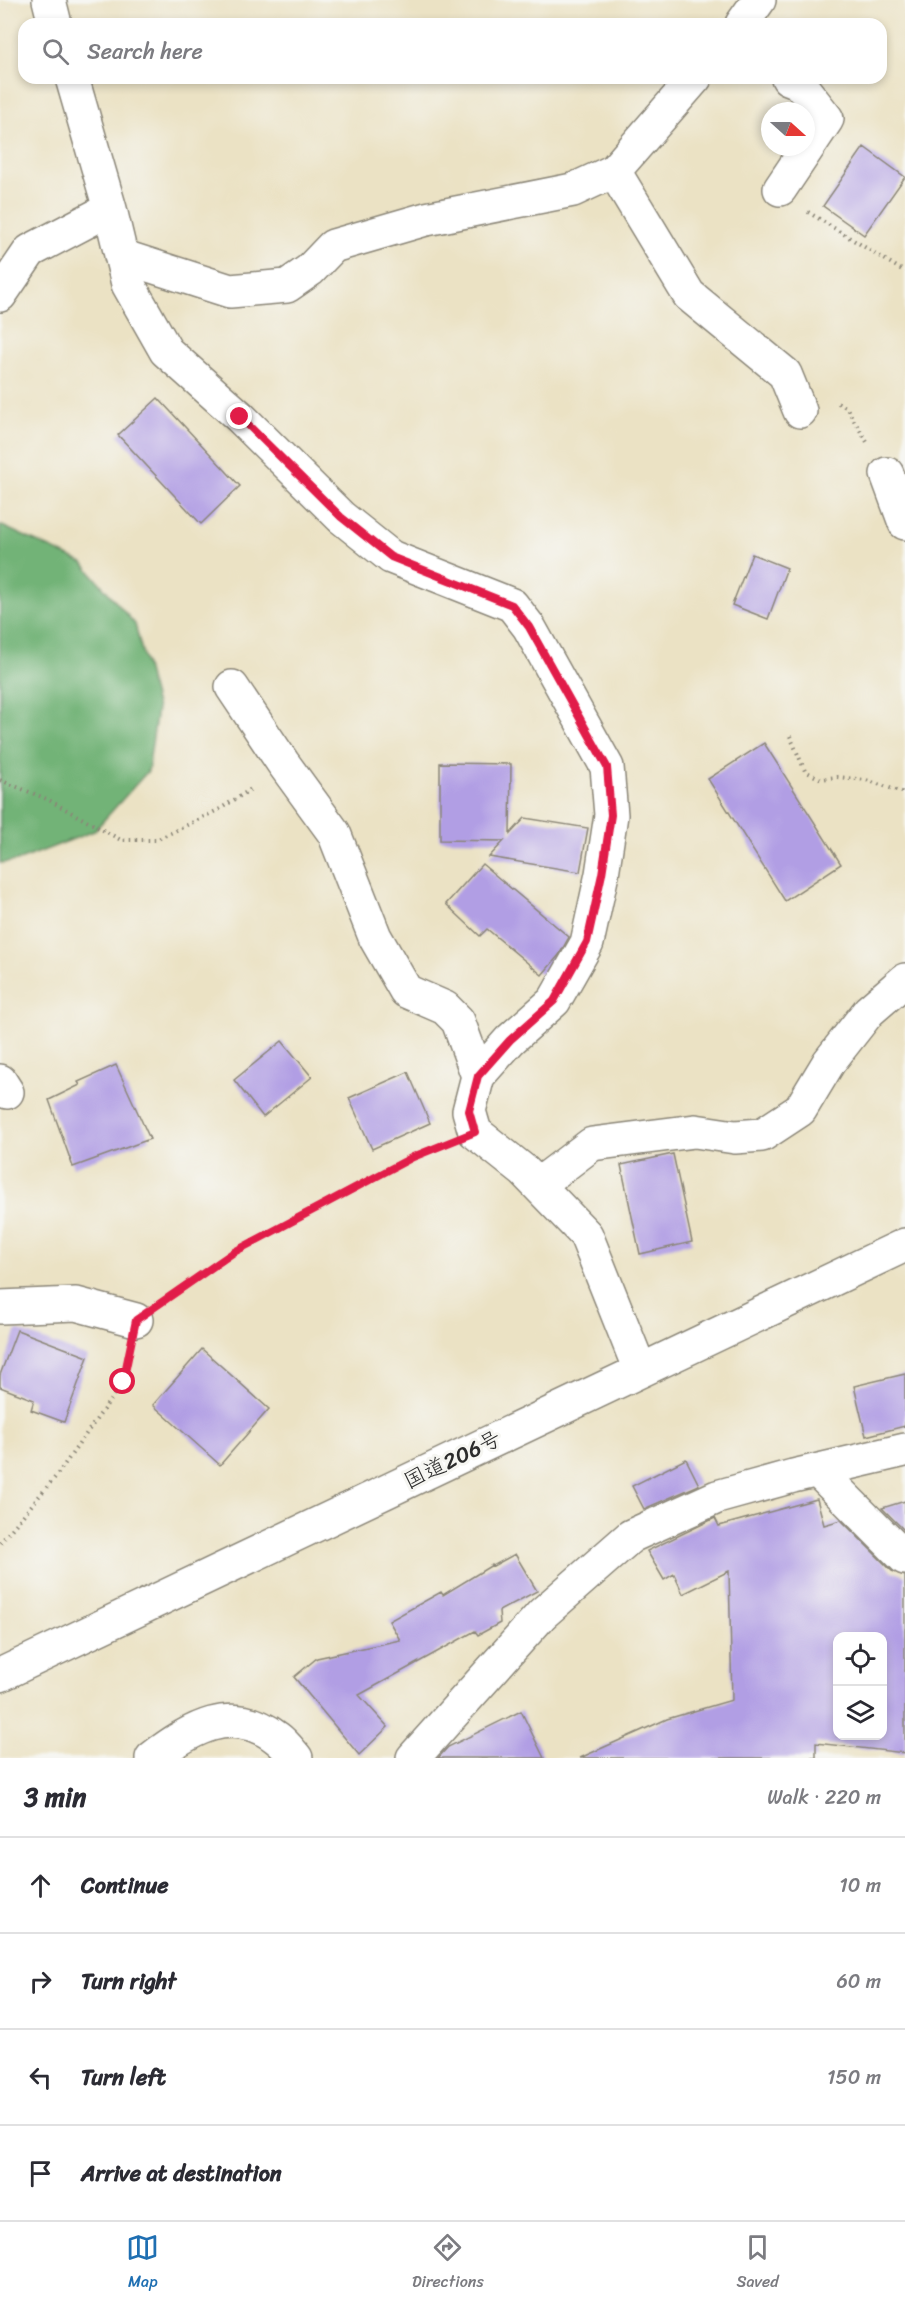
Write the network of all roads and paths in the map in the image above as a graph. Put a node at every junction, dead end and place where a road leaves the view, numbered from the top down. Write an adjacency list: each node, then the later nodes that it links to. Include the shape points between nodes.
1 (50, 0): 3 (main road)
2 (759, 0): 4 (main road)
3 (54, 18)
4 (746, 18)
5 (74, 84): 10 (main road)
6 (689, 84): 8 (main road)
7 (800, 84): 9 (main road, via 827,118)
8 (614, 171): 11 (main road, via 573,190 426,219 333,246 310,270 287,286 230,291); 15 (main road, via 689,295 784,374)
9 (780, 189): 12 (path, via 780,195)
10 (110, 210): 11 (main road); 13 (main road, via 30,251)
11 (121, 256): 24 (main road, via 128,284 166,351 240,417 341,517 391,557 512,605 529,627 607,767 611,815 587,942 554,1001 510,1040)
12 (905, 272)
13 (0, 295)
14 (836, 402): 16 (path, via 846,407)
15 (800, 411)
16 (887, 474): 17 (main road)
17 (905, 523)
18 (232, 687): 20 (main road)
19 (790, 735): 22 (path, via 805,771 821,779 866,780)
20 (269, 743): 21 (path, via 255,786 220,809 156,840 121,840 47,799); 24 (main road, via 334,833 375,937 405,991 445,1008 458,1021)
21 (0, 780)
22 (905, 793)
23 (905, 980): 26 (main road, via 869,1011 829,1062 800,1110 762,1136 735,1137 695,1131 592,1144)
24 (478, 1076): 25 (main road, via 469,1111)
25 (475, 1132): 26 (main road); 29 (path, via 413,1157 234,1252)
26 (538, 1185): 30 (main road, via 586,1235)
27 (905, 1245): 30 (main road, 国道206号)
28 (0, 1307): 29 (main road, via 76,1304)
29 (136, 1320): 33 (path, via 123,1382 57,1475)
30 (639, 1370): 35 (main road, 国道206号)
31 (905, 1450): 32 (main road)
32 (818, 1471): 34 (main road); 36 (main road, via 717,1497 631,1536 542,1614)
33 (0, 1543)
34 (905, 1558)
35 (0, 1675)
36 (418, 1756)
37 (152, 1758): 38 (main road, via 186,1733 218,1721 236,1720 277,1738)
38 (296, 1758)

